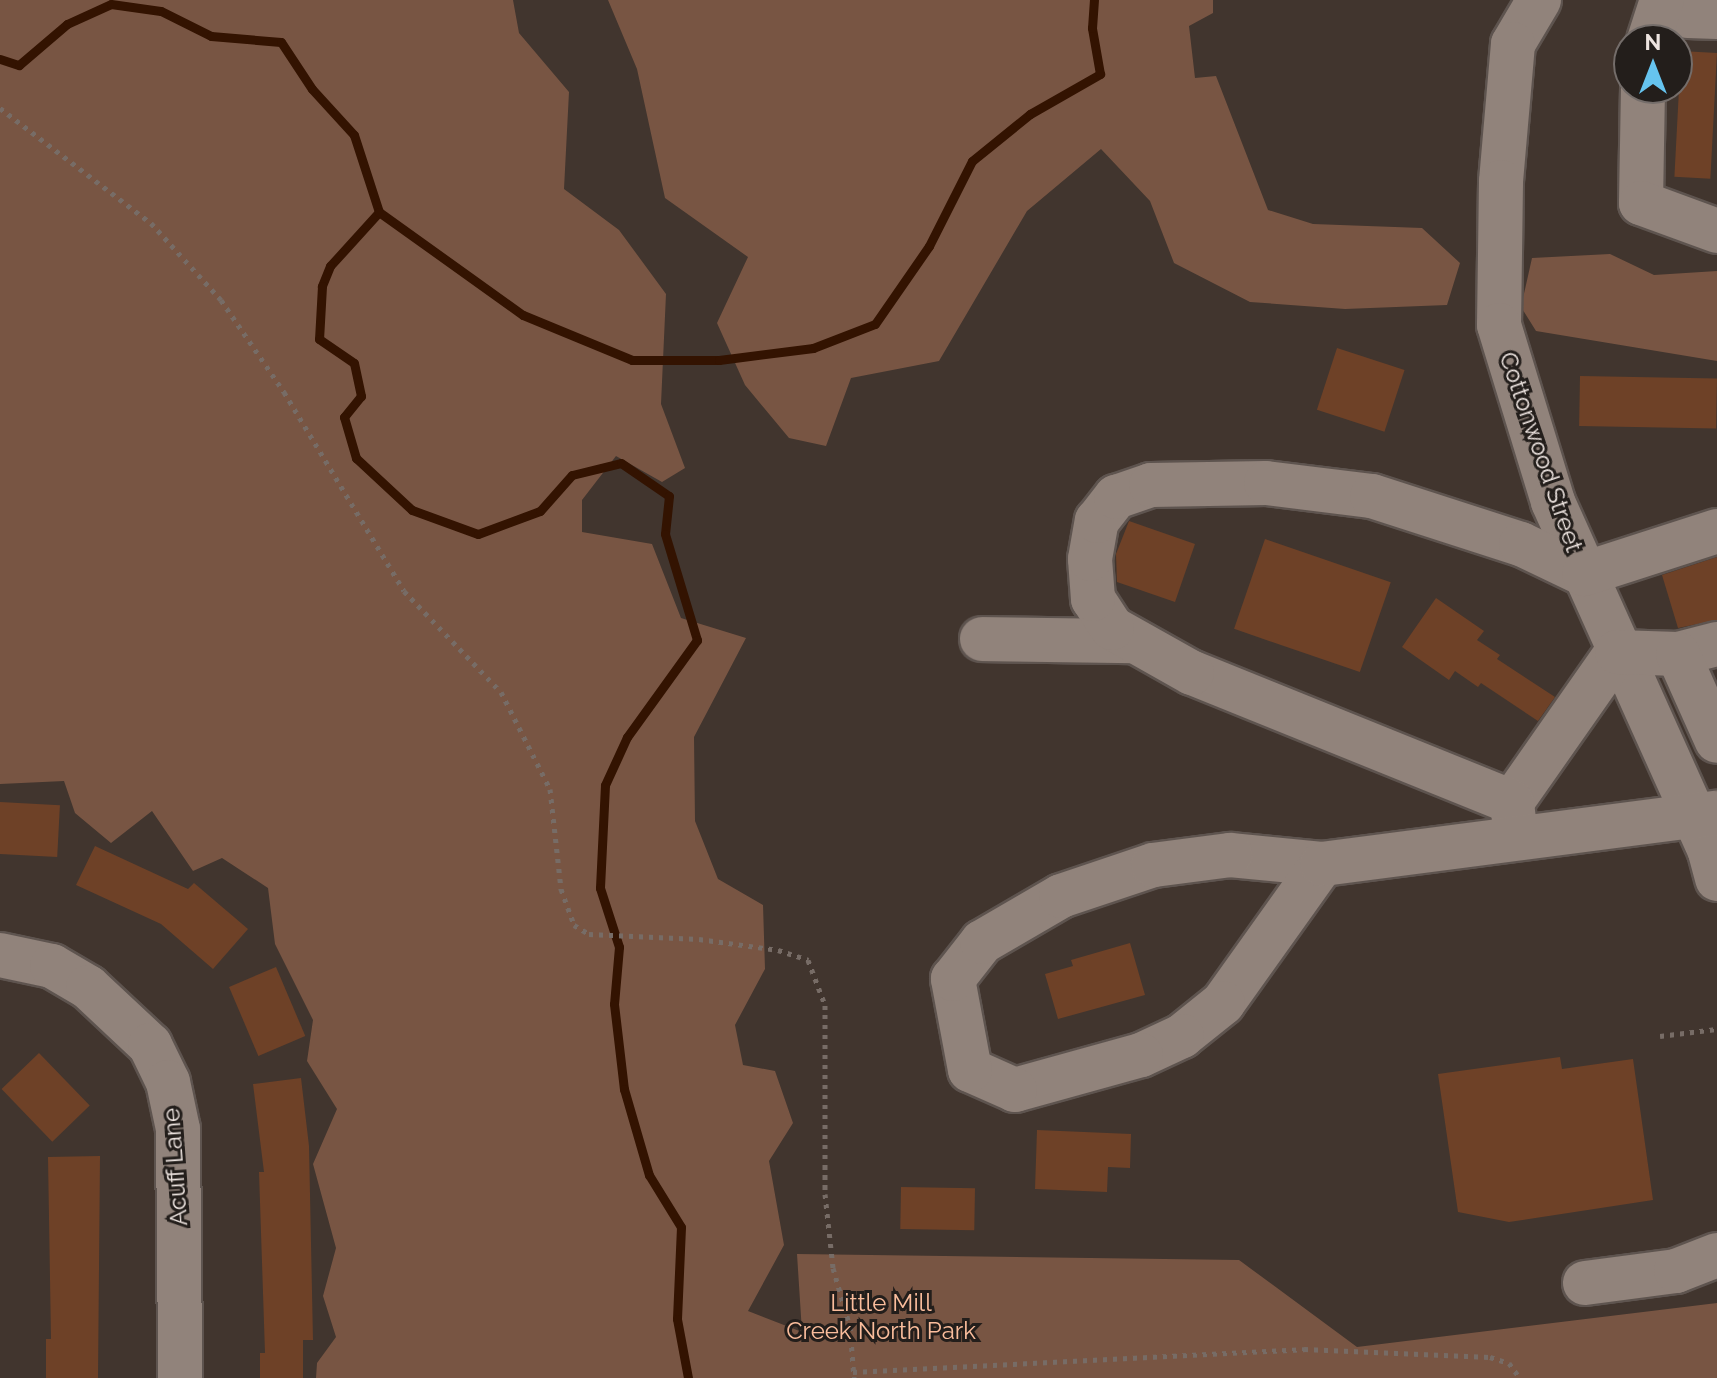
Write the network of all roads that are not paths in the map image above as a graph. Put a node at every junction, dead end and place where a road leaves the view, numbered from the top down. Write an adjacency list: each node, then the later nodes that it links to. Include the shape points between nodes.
1 (1539, 0): 9 (street, Cottonwood Street, via 1513,44 1501,182 1499,325 1553,502)
2 (1662, 0): 5 (street)
3 (1677, 0): 4 (street, via 1688,16)
4 (1717, 17)
5 (1654, 24)
6 (1643, 104): 7 (street, via 1641,203)
7 (1717, 231)
8 (1717, 531): 9 (street)
9 (1584, 574): 11 (street, via 1521,544 1372,496 1266,483 1151,485 1116,497 1097,521 1090,559 1093,599 1112,628); 13 (street, Cottonwood Street)
10 (982, 639): 11 (street)
11 (1131, 641): 16 (street)
12 (1698, 649): 13 (street); 14 (street)
13 (1617, 652): 15 (street, Cottonwood Street); 16 (street)
14 (1717, 741)
15 (1706, 815): 16 (street); 18 (street, Cottonwood Street)
16 (1514, 819): 17 (street)
17 (1322, 864): 17 (street, via 1230,855 1153,865 1061,896 982,942 953,979 970,1070 1015,1090 1141,1055 1182,1036 1223,1003)
18 (1717, 879)
19 (0, 955): 22 (street, Acuff Lane, via 52,966 88,987 150,1045 168,1082 178,1129)
20 (1717, 1255): 21 (street, via 1676,1271)
21 (1585, 1283)
22 (180, 1378)

